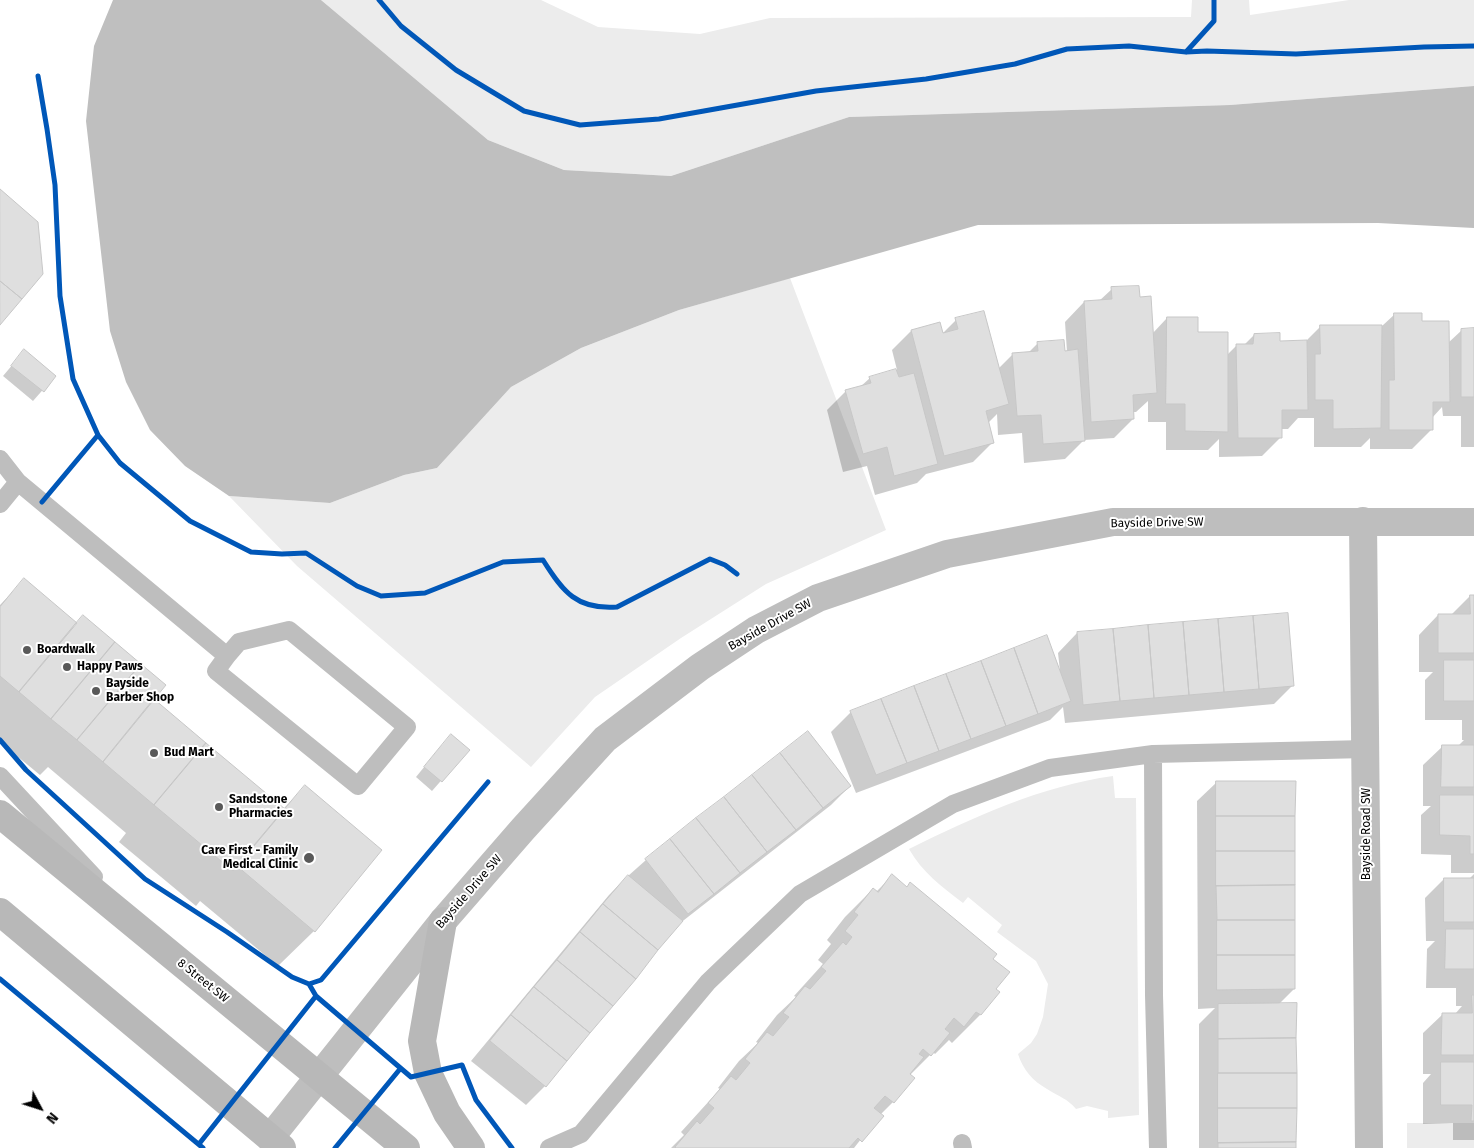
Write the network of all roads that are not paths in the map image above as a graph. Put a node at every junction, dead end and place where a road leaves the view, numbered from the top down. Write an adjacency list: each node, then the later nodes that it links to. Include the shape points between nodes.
1 (0, 459): 2 (lane)
2 (18, 482): 3 (lane); 6 (lane)
3 (0, 504)
4 (1363, 521): 5 (street, Bayside Drive SW); 7 (street, Bayside Road SW); 12 (street, Bayside Drive SW, via 1113,522 948,554 818,598 756,630 708,661 605,739)
5 (1474, 522)
6 (228, 656): 6 (lane, via 216,671 358,786 407,727 289,630 239,642)
7 (1366, 749): 8 (lane); 20 (street, Bayside Road SW)
8 (1153, 754): 18 (lane, via 1050,768 953,804 800,894 708,982 580,1134); 19 (lane)
9 (0, 776): 13 (lane)
10 (0, 814): 13 (main road, 8 Street SW)
11 (0, 912): 15 (main road)
12 (443, 921): 14 (street, Bayside Drive SW); 17 (main road, via 422,1041 428,1073 447,1113)
13 (145, 933): 14 (main road, 8 Street SW)
14 (319, 1076): 15 (street, Bayside Drive SW); 16 (main road, 8 Street SW)
15 (276, 1143)
16 (406, 1148)
17 (471, 1148)
18 (549, 1148)
19 (1158, 1148)
20 (1369, 1148)

